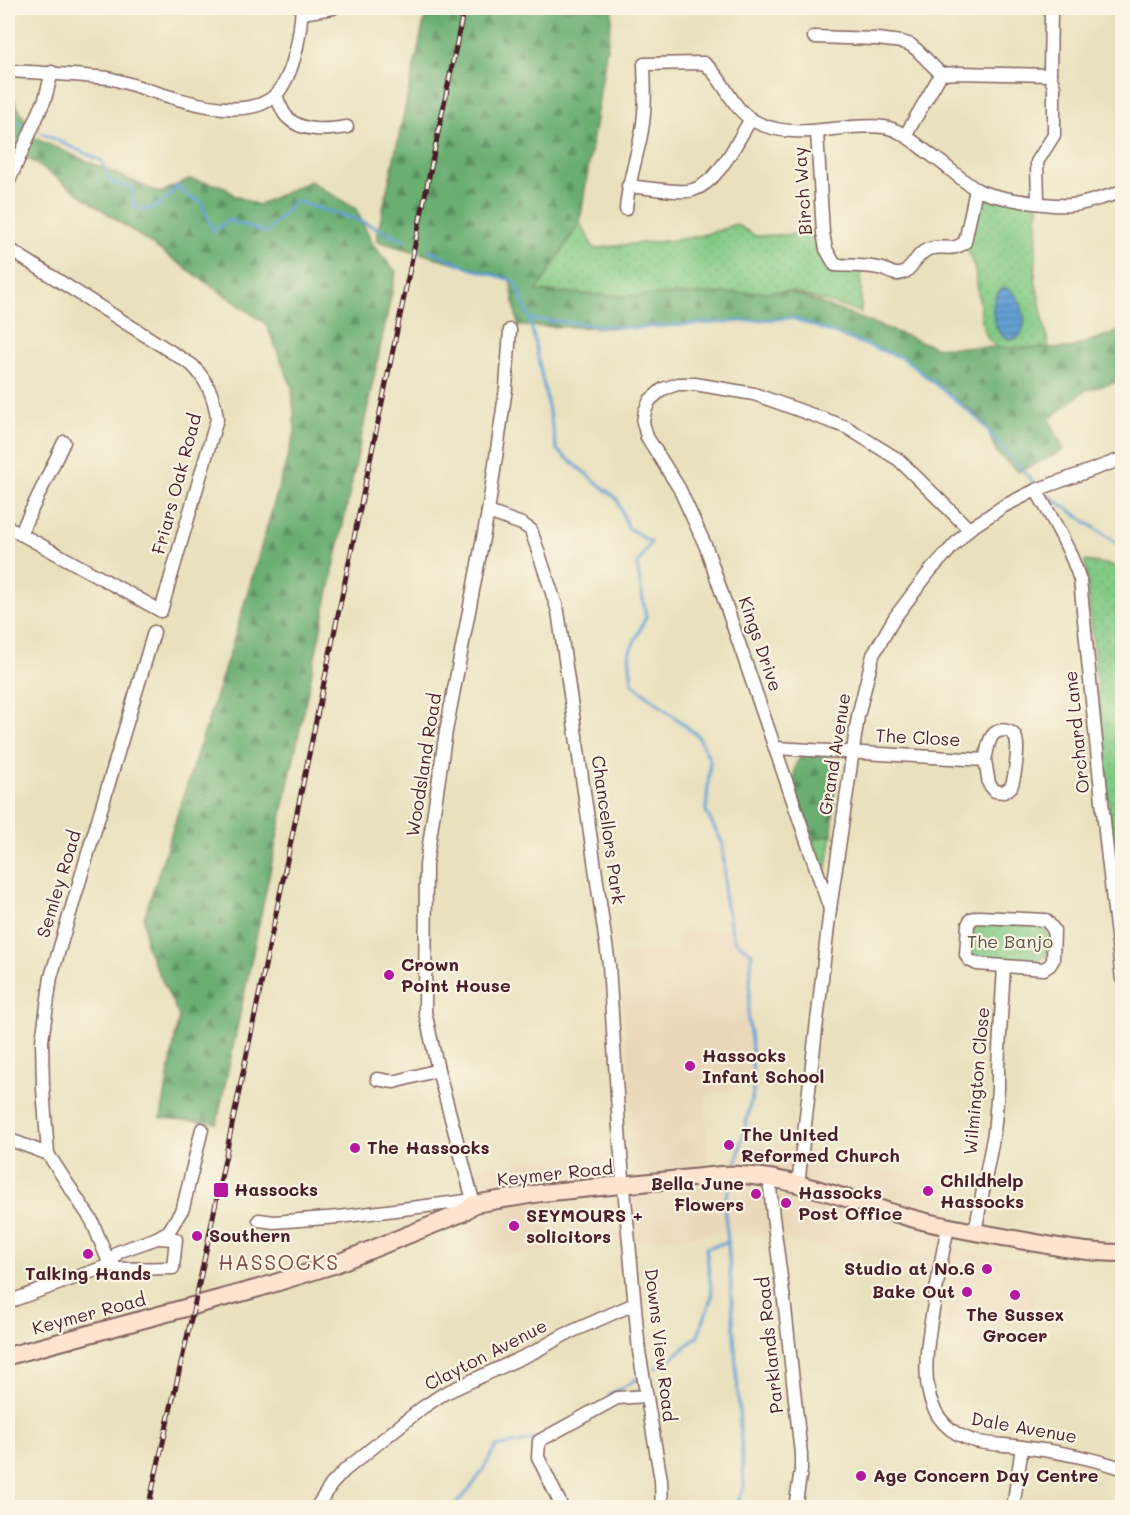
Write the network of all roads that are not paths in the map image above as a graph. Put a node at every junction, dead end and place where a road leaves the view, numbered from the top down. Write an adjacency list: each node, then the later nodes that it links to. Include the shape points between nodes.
1 (333, 8): 3 (street)
2 (1051, 8): 8 (street)
3 (302, 10): 9 (street, via 295,57)
4 (814, 37): 7 (street, via 902,42 911,45)
5 (8, 71): 6 (street)
6 (52, 72): 9 (street, via 107,78 195,104 228,109 258,105); 14 (street, via 45,99)
7 (941, 74): 8 (street); 13 (street)
8 (1050, 75): 18 (street, via 1054,87 1054,135 1037,162)
9 (275, 95): 11 (street, via 287,117 305,128)
10 (751, 119): 12 (street, via 773,128); 15 (street, via 708,182 691,191); 15 (street, via 736,106 705,63 644,64 645,109)
11 (347, 127)
12 (818, 132): 13 (street, via 885,127); 16 (street, Birch Way, via 823,233 835,265 873,267 900,274 923,252 937,247 959,247 965,242)
13 (905, 136): 16 (street)
14 (8, 183)
15 (628, 186): 19 (street)
16 (976, 189): 18 (street)
17 (1122, 190): 18 (street, via 1072,205)
18 (1038, 202)
19 (626, 208)
20 (10, 252): 28 (street, Friars Oak Road, via 192,365 210,390 217,419 161,611)
21 (510, 330): 25 (street, Woodsland Road)
22 (64, 442): 28 (street)
23 (1121, 463): 24 (street, Grand Avenue)
24 (1036, 490): 27 (street, Grand Avenue); 35 (street, Orchard Lane, via 1059,528 1080,580)
25 (488, 512): 36 (street, Woodsland Road, via 446,731 426,865 425,1012); 43 (street, Chancellors Park, via 531,530 558,611 609,965)
26 (8, 527): 28 (street)
27 (969, 529): 30 (street, Kings Drive, via 899,460 846,427 754,394 695,384 663,389 650,400 643,422 648,437 679,488 706,547); 31 (street, Grand Avenue, via 930,571 873,655)
28 (20, 534)
29 (154, 632): 40 (street, Semley Road, via 51,977 42,1041)
30 (776, 748): 31 (street, The Close); 33 (street, Kings Drive)
31 (853, 753): 32 (street, The Close); 33 (street, Grand Avenue)
32 (985, 760): 32 (street, The Close, via 991,736 998,731 1012,733 1016,739 1011,787 1004,792 995,791 989,784)
33 (830, 909): 42 (street, Grand Avenue)
34 (1004, 967): 34 (street, via 969,960 966,955 971,919 1046,920 1051,924 1054,930 1050,964 1044,969); 47 (street, Wilmington Close, via 994,1133)
35 (1122, 980)
36 (438, 1070): 37 (street, via 394,1082); 44 (street, Woodsland Road)
37 (377, 1079)
38 (202, 1129): 48 (street, via 183,1208 169,1231)
39 (8, 1139): 40 (street)
40 (48, 1154): 50 (street, via 92,1221)
41 (771, 1178): 42 (main road, Keymer Road); 43 (main road, Keymer Road, via 734,1174); 60 (street, Parklands Road, via 801,1454)
42 (798, 1185): 46 (main road, Keymer Road)
43 (625, 1186): 44 (main road, Keymer Road); 52 (street, Downs View Road)
44 (474, 1204): 45 (street, via 466,1201 339,1217); 53 (main road, Keymer Road, via 462,1213 333,1265)
45 (259, 1220)
46 (948, 1228): 47 (main road, Keymer Road); 55 (street, Dale Avenue, via 928,1340 926,1382 930,1400 946,1425 960,1435 979,1442)
47 (975, 1232): 49 (main road, Keymer Road)
48 (157, 1238): 50 (street, via 118,1252); 50 (street, via 176,1239 173,1268 118,1269)
49 (1122, 1254)
50 (110, 1265): 51 (street)
51 (8, 1301)
52 (634, 1304): 54 (street, Downs View Road); 58 (street, Clayton Avenue, via 422,1408 345,1470)
53 (8, 1356)
54 (646, 1396): 57 (street, via 617,1398 539,1441 538,1457); 59 (street, Downs View Road, via 661,1478)
55 (1022, 1447): 56 (street, Dale Avenue, via 1087,1457); 61 (street)
56 (1122, 1468)
57 (561, 1505)
58 (316, 1508)
59 (662, 1508)
60 (795, 1508)
61 (1013, 1508)

